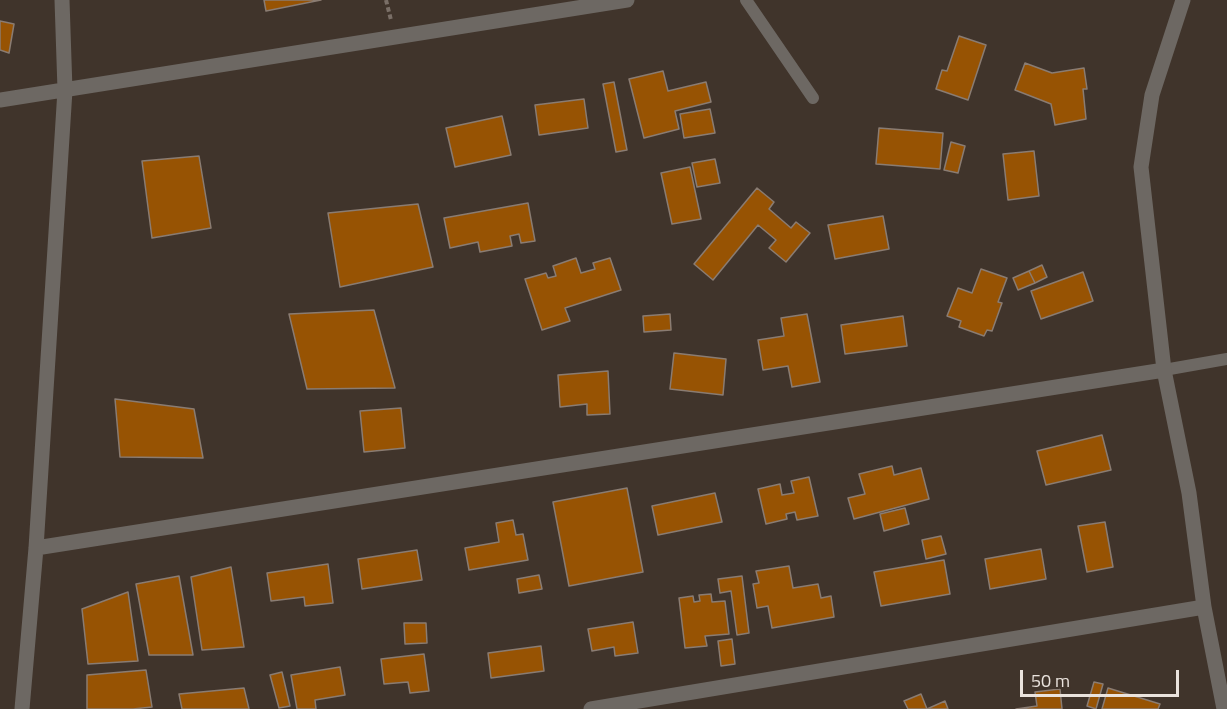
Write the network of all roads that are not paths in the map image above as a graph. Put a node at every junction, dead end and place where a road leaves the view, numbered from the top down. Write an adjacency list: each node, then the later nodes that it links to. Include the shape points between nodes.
1 (62, 0): 5 (street)
2 (627, 0): 5 (street)
3 (746, 0): 6 (lane)
4 (1183, 0): 9 (street, via 1152,95 1140,167)
5 (65, 90): 7 (street); 10 (street)
6 (813, 98)
7 (0, 100)
8 (1227, 359): 9 (lane)
9 (1164, 370): 10 (street); 11 (street, via 1189,493)
10 (36, 548): 12 (street)
11 (1204, 608): 13 (street); 14 (street)
12 (22, 709)
13 (591, 709)
14 (1224, 709)

